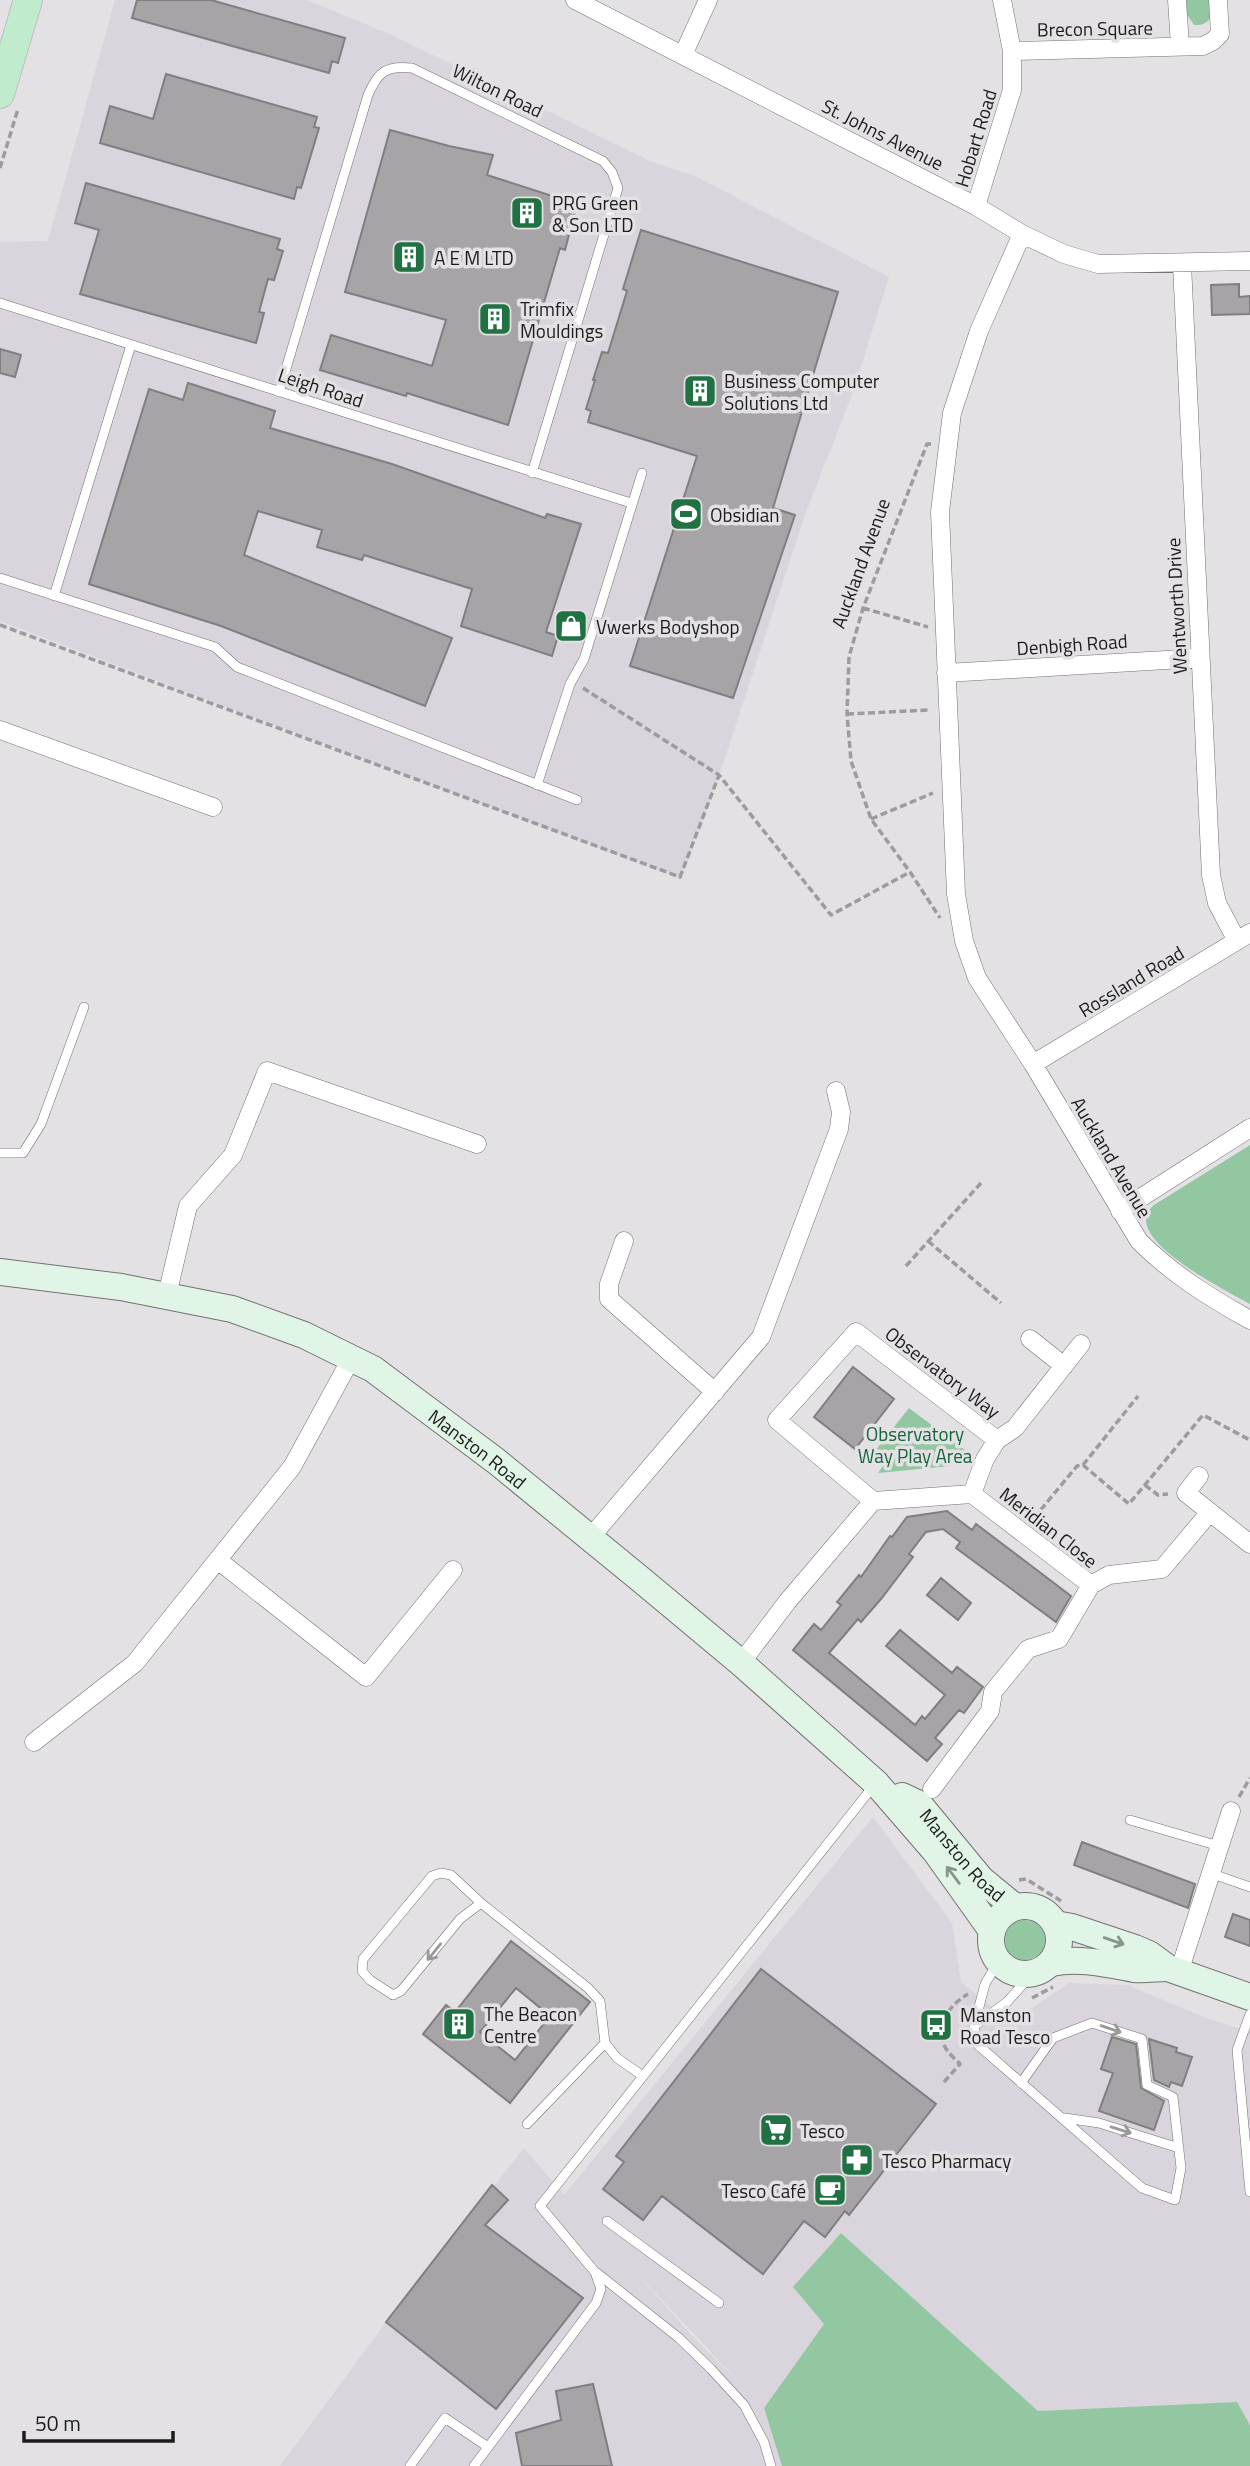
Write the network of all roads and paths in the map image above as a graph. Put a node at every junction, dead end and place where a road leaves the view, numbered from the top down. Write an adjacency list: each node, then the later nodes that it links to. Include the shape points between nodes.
1 (28, 0): 10 (main road)
2 (575, 0): 9 (street, St. Johns Avenue)
3 (708, 0): 9 (street)
4 (1002, 0): 8 (street, Hobart Road)
5 (1177, 0): 7 (street, Brecon Square)
6 (1218, 0): 7 (street, Brecon Square, via 1220,34 1203,46)
7 (1180, 47): 8 (street, Brecon Square)
8 (1012, 51): 11 (street, Hobart Road, via 1012,90)
9 (682, 55): 11 (street, St. Johns Avenue)
10 (0, 94)
11 (976, 206): 12 (street, St. Johns Avenue)
12 (1022, 234): 14 (street, St. Johns Avenue, via 1098,264); 18 (street, Auckland Avenue, via 979,331)
13 (1250, 261): 14 (street, St. Johns Avenue)
14 (1182, 264): 27 (street, Wentworth Drive)
15 (0, 303): 16 (lane, Leigh Road)
16 (131, 345): 17 (lane, Leigh Road); 23 (lane)
17 (279, 392): 19 (lane, Leigh Road); 19 (lane, Wilton Road, via 368,95 376,77 387,70 412,68 603,160 618,188)
18 (947, 445): 24 (path, Auckland Avenue, via 927,444); 26 (street, Auckland Avenue, via 940,512)
19 (532, 473): 21 (lane, Leigh Road)
20 (642, 473): 21 (lane)
21 (631, 503): 29 (lane, via 584,659)
22 (0, 578): 23 (lane)
23 (54, 596): 34 (lane, via 215,647 237,667)
24 (863, 608): 26 (path); 31 (path, Auckland Avenue, via 849,657)
25 (0, 625): 33 (path, via 680,877)
26 (944, 632): 28 (street, Auckland Avenue)
27 (1200, 658): 28 (street, Denbigh Road); 41 (street, Wentworth Drive, via 1211,875 1217,903)
28 (946, 673): 30 (street, Auckland Avenue)
29 (572, 681): 33 (path); 34 (lane)
30 (947, 709): 31 (path); 35 (street, Auckland Avenue)
31 (847, 714): 38 (path, Auckland Avenue, via 851,761)
32 (0, 730): 37 (street)
33 (719, 775): 39 (path, via 831,915)
34 (537, 785): 36 (lane)
35 (951, 786): 38 (path); 43 (street, Auckland Avenue, via 956,894 964,940 977,978)
36 (577, 800)
37 (213, 807)
38 (871, 819): 39 (path, Auckland Avenue)
39 (910, 872): 40 (path, Auckland Avenue)
40 (940, 919)
41 (1244, 937): 43 (street, Rossland Road)
42 (84, 1007): 47 (lane, via 41,1124 23,1153)
43 (1033, 1064): 49 (street, Auckland Avenue)
44 (836, 1091): 61 (street, via 839,1129 761,1337)
45 (1250, 1128): 49 (street)
46 (477, 1144): 54 (street, via 267,1071 233,1155 188,1206)
47 (0, 1153)
48 (981, 1183): 51 (path)
49 (1120, 1211): 56 (street, Auckland Avenue, via 1159,1261 1194,1288)
50 (624, 1241): 61 (street, via 609,1284 609,1299)
51 (928, 1241): 52 (path); 55 (path)
52 (906, 1266)
53 (0, 1272): 54 (main road, Manston Road)
54 (167, 1295): 59 (main road, Manston Road, via 268,1321)
55 (1000, 1303)
56 (1250, 1320)
57 (1030, 1339): 60 (street)
58 (1081, 1344): 60 (street, Meridian Close)
59 (352, 1357): 73 (main road, Manston Road, via 496,1461); 75 (street, via 292,1467)
60 (1065, 1366): 63 (street, Meridian Close, via 1015,1428)
61 (715, 1392): 73 (street)
62 (1138, 1396): 65 (path)
63 (997, 1440): 69 (street, Meridian Close); 70 (street, Observatory Way, via 856,1332 777,1420)
64 (1250, 1440): 67 (path, via 1203,1415)
65 (1083, 1465): 67 (path, via 1129,1504); 72 (path, via 1077,1466)
66 (1199, 1476): 68 (street)
67 (1145, 1485): 68 (path, via 1158,1495)
68 (1186, 1493): 71 (street)
69 (972, 1494): 70 (street, Meridian Close); 72 (street, Meridian Close)
70 (873, 1501): 78 (street)
71 (1210, 1512): 74 (street); 77 (street, via 1162,1569 1109,1575)
72 (1022, 1533): 77 (street, Meridian Close)
73 (590, 1538): 78 (main road, Manston Road)
74 (1250, 1544)
75 (219, 1561): 76 (street, via 366,1677); 79 (street, via 135,1663)
76 (453, 1570)
77 (1091, 1585): 81 (street, Meridian Close, via 1059,1639 1028,1649 993,1692 989,1711)
78 (741, 1663): 80 (main road, Manston Road)
79 (34, 1742)
80 (876, 1783): 88 (main road, Manston Road, via 919,1804 981,1879); 90 (main road, Manston Road, one-way to 80, via 934,1850); 99 (lane)
81 (932, 1789)
82 (1231, 1811): 84 (street)
83 (1130, 1820): 84 (lane)
84 (1219, 1846): 85 (street)
85 (1210, 1873): 86 (lane); 91 (street)
86 (1250, 1887)
87 (481, 1903): 87 (lane, one-way to 87, via 460,1919 393,1996 362,1971 363,1959 432,1876 451,1875); 98 (lane, via 600,2001)
88 (1015, 1907): 89 (main road, Manston Road, via 1038,1909); 90 (main road, Manston Road, via 998,1919)
89 (1055, 1924): 91 (main road, Manston Road, one-way to 91, via 1149,1954); 93 (main road, via 1059,1944)
90 (992, 1931): 92 (main road, Manston Road)
91 (1173, 1970): 93 (main road, Manston Road, via 1066,1960); 94 (main road, Manston Road)
92 (992, 1973): 93 (main road, Manston Road); 97 (lane); 100 (path, via 949,2009 941,2027 945,2047 960,2064)
93 (1048, 1973): 95 (lane); 95 (path, via 1036,1994 1015,2011)
94 (1250, 1997)
95 (1007, 2003): 97 (lane)
96 (1250, 2014): 102 (lane, via 1237,2050)
97 (974, 2026): 101 (lane, via 978,2045)
98 (605, 2043): 99 (lane); 104 (lane)
99 (643, 2076): 108 (lane, via 540,2206)
100 (944, 2082)
101 (1021, 2083): 103 (lane); 105 (lane, one-way to 105, via 1053,2038 1092,2023 1142,2039 1147,2085 1173,2096)
102 (1246, 2093): 106 (lane)
103 (1063, 2118): 105 (lane, one-way to 105, via 1099,2123); 105 (lane, via 1142,2188 1175,2200 1181,2168)
104 (527, 2124)
105 (1179, 2148)
106 (1250, 2192)
107 (607, 2221): 109 (lane)
108 (595, 2272): 110 (lane, via 601,2289 596,2303); 113 (lane, via 711,2368 744,2405)
109 (719, 2303)
110 (488, 2447): 111 (lane, via 444,2418); 112 (lane)
111 (410, 2466)
112 (474, 2466)
113 (771, 2466)

